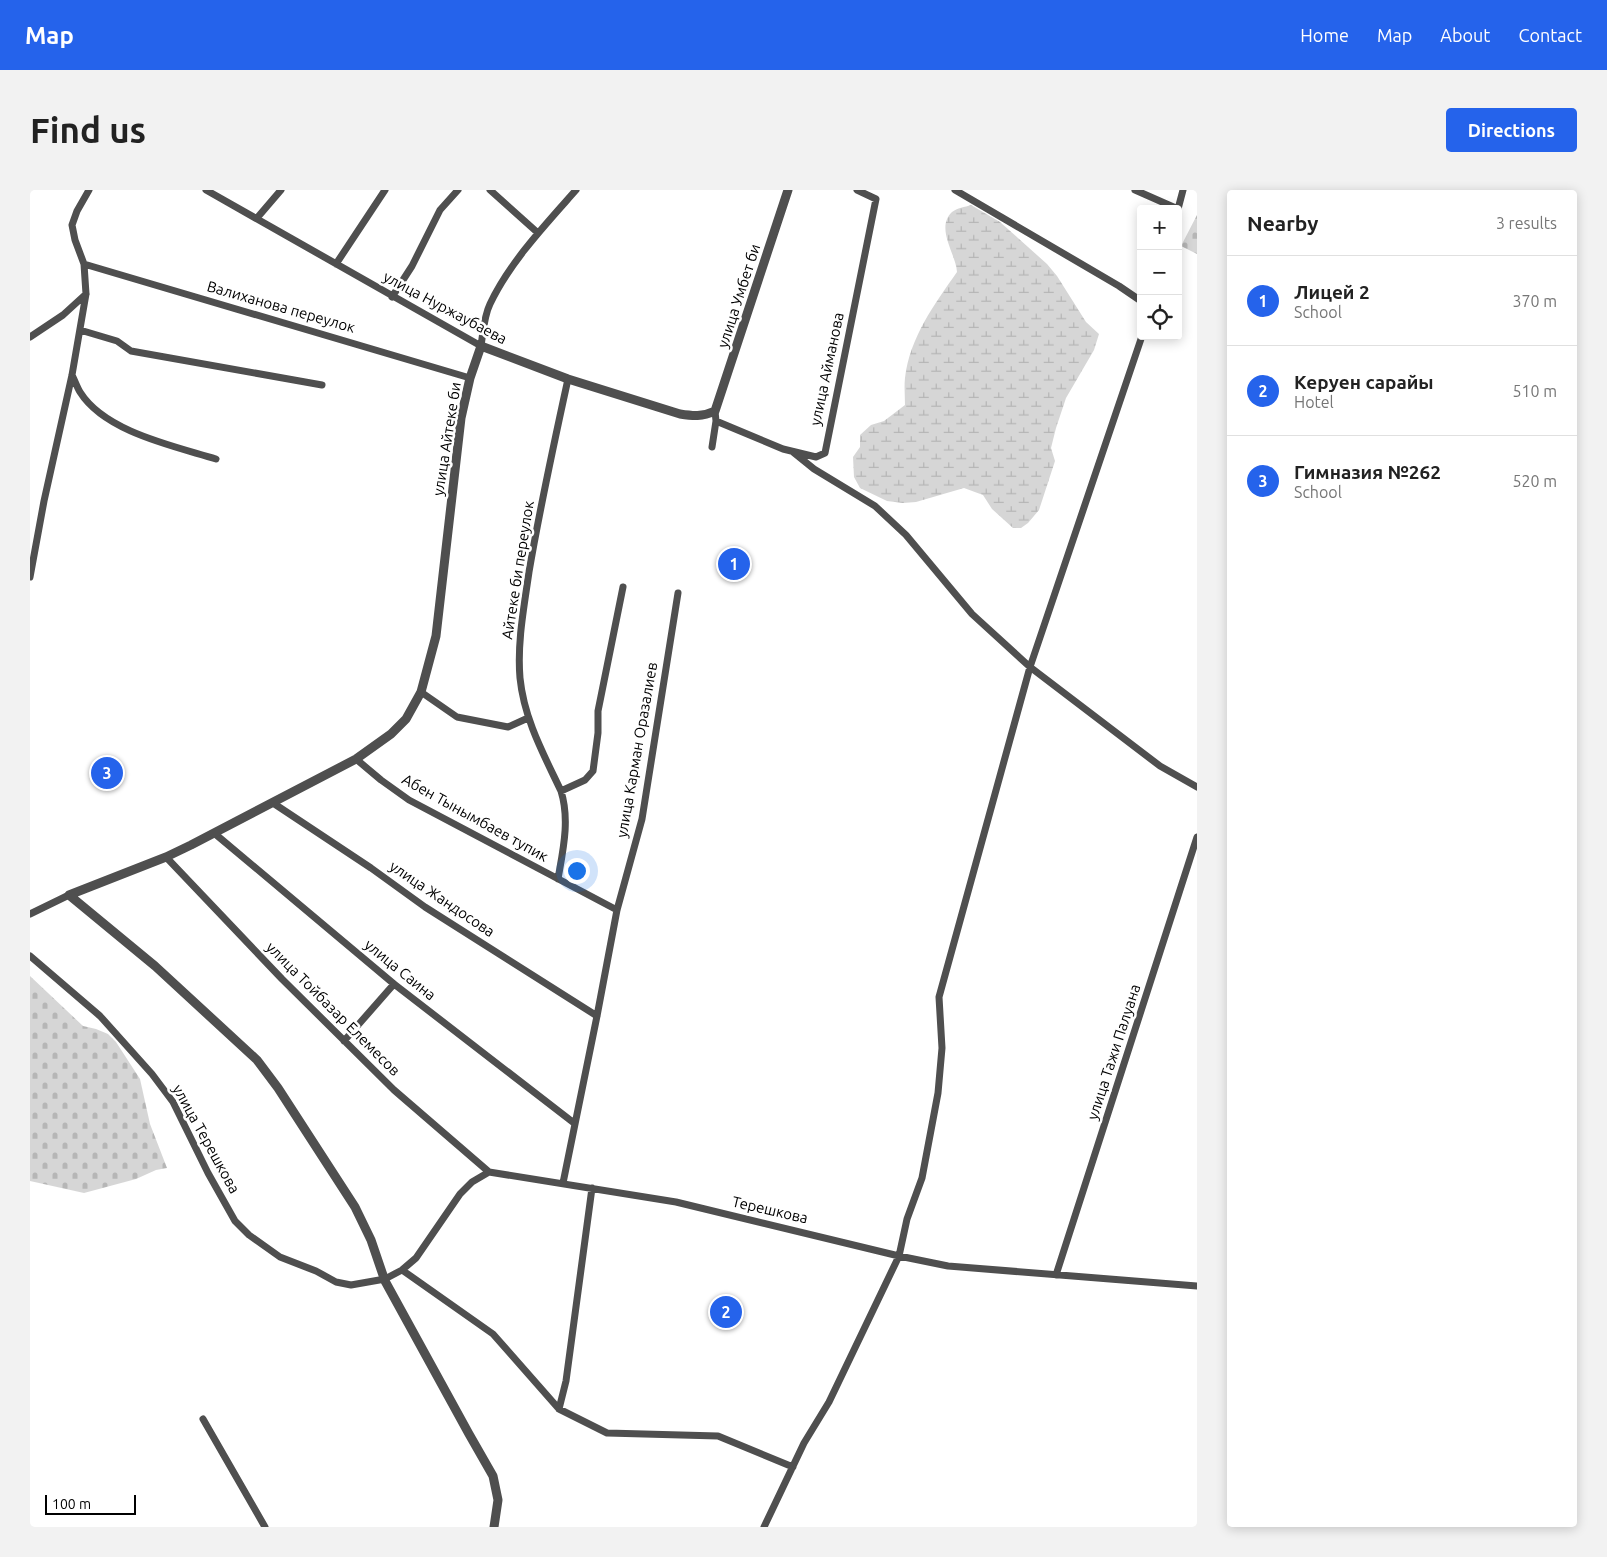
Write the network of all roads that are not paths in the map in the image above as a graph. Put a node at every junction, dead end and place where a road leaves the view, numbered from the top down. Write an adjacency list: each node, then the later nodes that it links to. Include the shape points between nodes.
1 (89, 190): 17 (street, via 72,225)
2 (206, 190): 15 (street, улица Нуржаубаева)
3 (281, 190): 15 (street)
4 (386, 190): 18 (street)
5 (458, 190): 20 (street, via 440,210 412,266)
6 (490, 190): 16 (street)
7 (576, 190): 16 (street, улица Айтеке би)
8 (788, 190): 30 (street, улица Умбет би)
9 (857, 190): 33 (street, улица Айманова, via 876,199 824,452 816,457)
10 (955, 190): 21 (street)
11 (1134, 190): 13 (street)
12 (1183, 190): 14 (street)
13 (1169, 205)
14 (1179, 205)
15 (257, 218): 18 (street, улица Нуржаубаева)
16 (538, 233): 25 (street, улица Айтеке би, via 489,305)
17 (84, 264): 19 (street); 27 (street, Валиханова переулок)
18 (336, 264): 20 (street, улица Нуржаубаева)
19 (86, 294): 22 (street); 23 (street, via 63,315)
20 (392, 296): 25 (street, улица Нуржаубаева)
21 (1137, 298)
22 (80, 330): 26 (street); 29 (street, via 117,341 131,351)
23 (30, 336)
24 (1141, 340): 38 (street)
25 (481, 346): 27 (street, улица Айтеке би); 28 (street, улица Нуржаубаева)
26 (72, 374): 34 (street, via 80,393 112,422 132,432); 35 (street)
27 (470, 378): 39 (street, улица Айтеке би, via 461,418 436,636)
28 (568, 379): 30 (street, улица Нуржаубаева, via 680,414 695,417); 40 (street, Айтеке би переулок, via 523,611 520,678)
29 (322, 385)
30 (715, 411): 31 (street)
31 (716, 421): 32 (street); 33 (street, улица Айманова)
32 (712, 446)
33 (793, 452): 38 (street, via 875,506 906,535 972,614)
34 (216, 460)
35 (30, 577)
36 (623, 587): 43 (street, via 598,711 593,771 585,780)
37 (678, 593): 51 (street, улица Карман Оразалиев, via 642,819)
38 (1030, 667): 42 (street, via 1160,766); 61 (street, via 939,997 942,1048 938,1092 922,1178 907,1219)
39 (421, 692): 40 (street, via 457,717 508,727); 41 (street, улица Айтеке би, via 406,719)
40 (528, 718): 43 (street, Айтеке би переулок)
41 (356, 759): 44 (street, улица Айтеке би); 49 (street, Абен Тынымбаев тупик, via 409,800)
42 (1197, 787)
43 (561, 791): 49 (street, Айтеке би переулок, via 566,815)
44 (273, 803): 45 (street, улица Айтеке би); 55 (street, улица Жандосова, via 425,907)
45 (214, 833): 48 (street, улица Айтеке би); 54 (street, улица Саина)
46 (1197, 837): 47 (street, улица Тажи Палуана)
47 (1195, 849): 63 (street, улица Тажи Палуана)
48 (166, 857): 50 (street, улица Айтеке би); 56 (street, улица Тойбазар Елемесов)
49 (558, 879): 51 (street, Абен Тынымбаев тупик)
50 (70, 895): 52 (street); 64 (street, via 155,966 257,1060 354,1207 371,1240)
51 (617, 910): 55 (street, улица Карман Оразалиев)
52 (31, 912)
53 (30, 956): 64 (street, улица Терешкова, via 100,1016 152,1074 173,1102 235,1221 249,1235 280,1257 336,1282 351,1284)
54 (394, 984): 56 (street); 57 (street, улица Саина)
55 (597, 1016): 57 (street, улица Карман Оразалиев)
56 (344, 1041): 58 (street, улица Тойбазар Елемесов, via 394,1090)
57 (574, 1123): 59 (street, улица Карман Оразалиев)
58 (489, 1172): 59 (street, Терешкова); 62 (street, via 460,1194 416,1258)
59 (563, 1184): 60 (street, Терешкова)
60 (592, 1188): 61 (street, Терешкова, via 676,1202); 66 (street, via 566,1380)
61 (899, 1256): 63 (street, Терешкова, via 948,1266); 68 (street, via 829,1402)
62 (402, 1270): 64 (street); 66 (street, via 493,1334)
63 (1056, 1275): 65 (street, Терешкова)
64 (385, 1279): 70 (street, via 494,1476 498,1500)
65 (1197, 1286)
66 (559, 1409): 68 (street, via 606,1433 718,1436)
67 (203, 1419): 69 (street)
68 (793, 1467): 71 (street)
69 (265, 1527)
70 (493, 1527)
71 (764, 1527)

